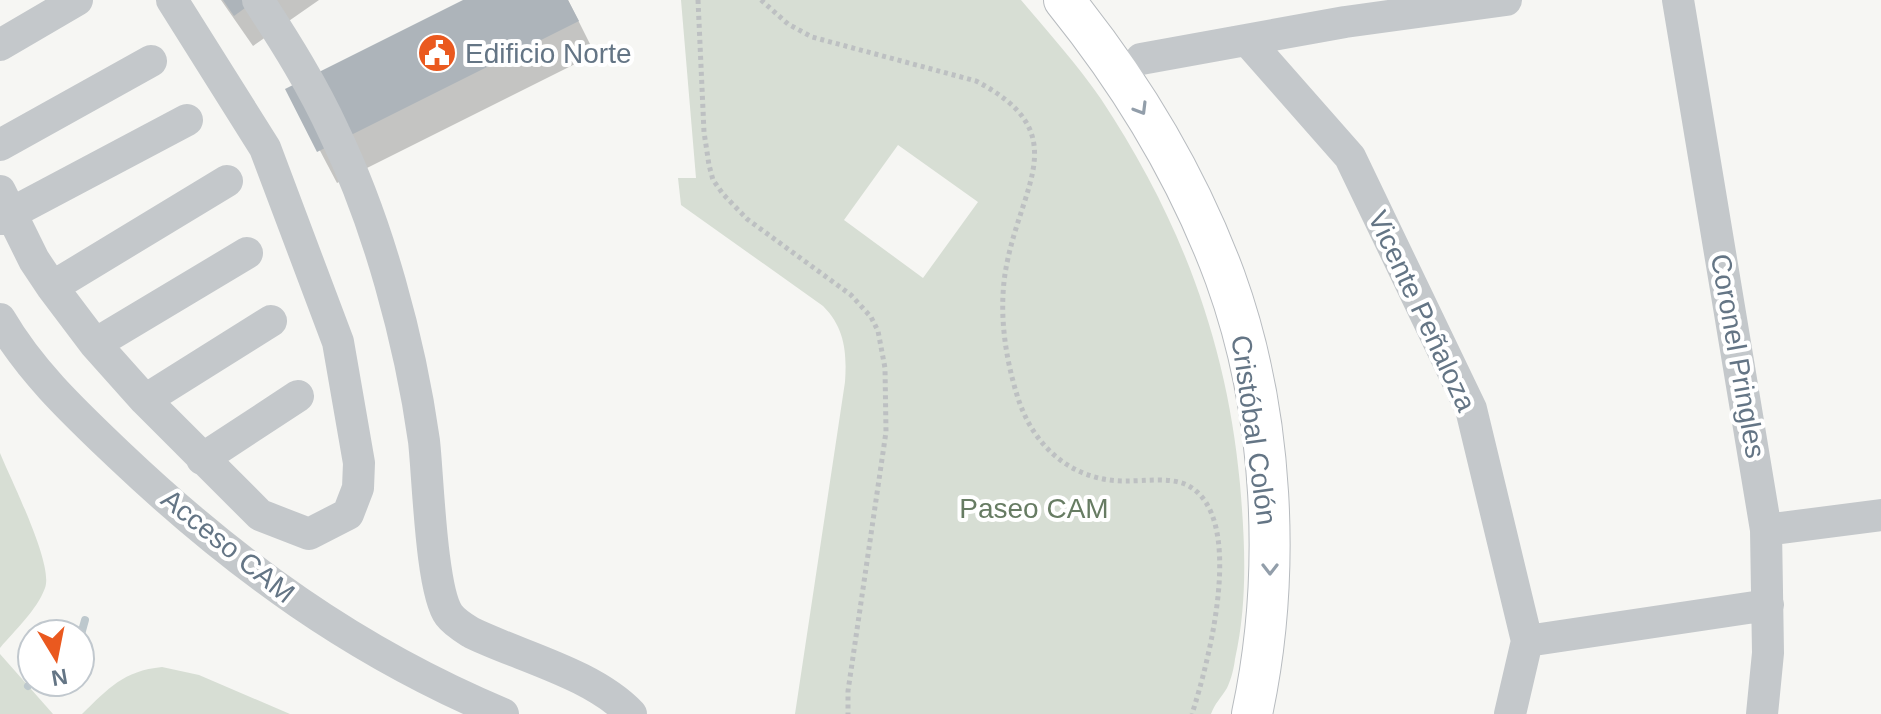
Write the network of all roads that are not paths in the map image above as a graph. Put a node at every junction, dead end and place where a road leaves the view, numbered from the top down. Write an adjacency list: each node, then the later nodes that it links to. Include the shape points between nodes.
1 (77, 0): 9 (street)
2 (172, 0): 23 (street, via 265,148 338,342 359,463 358,488 348,514 309,534 260,515)
3 (258, 0): 29 (street, via 335,133 387,277 421,425 437,578 447,613 472,633 598,688)
4 (1064, 0): 30 (main road, Cristóbal Colón, one-way to 30, via 1117,70 1170,159 1211,242 1237,317 1257,408 1268,505 1266,640)
5 (1096, 0): 10 (main road, Cristóbal Colón)
6 (1506, 0): 8 (street)
7 (1678, 0): 25 (street, Coronel Pringles)
8 (1247, 40): 10 (street); 27 (street, Vicente Peñaloza, via 1350,157 1471,409)
9 (0, 45)
10 (1141, 59): 31 (main road, Cristóbal Colón, via 1228,217 1273,350 1290,448 1297,549 1293,645)
11 (151, 61): 13 (street)
12 (187, 120): 15 (street)
13 (0, 145)
14 (227, 181): 17 (street)
15 (3, 208): 17 (street)
16 (247, 253): 20 (street)
17 (52, 287): 20 (street)
18 (0, 319): 28 (street, Acceso CAM, via 61,399 230,553 379,653)
19 (271, 321): 22 (street)
20 (95, 344): 22 (street)
21 (298, 396): 23 (street)
22 (145, 400): 23 (street)
23 (202, 459)
24 (1881, 515): 25 (street)
25 (1766, 530): 26 (street, Coronel Pringles)
26 (1768, 605): 27 (street); 33 (street, Coronel Pringles)
27 (1527, 641): 32 (street, Vicente Peñaloza)
28 (503, 714)
29 (631, 714)
30 (1252, 714)
31 (1280, 714)
32 (1510, 714)
33 (1762, 714)

